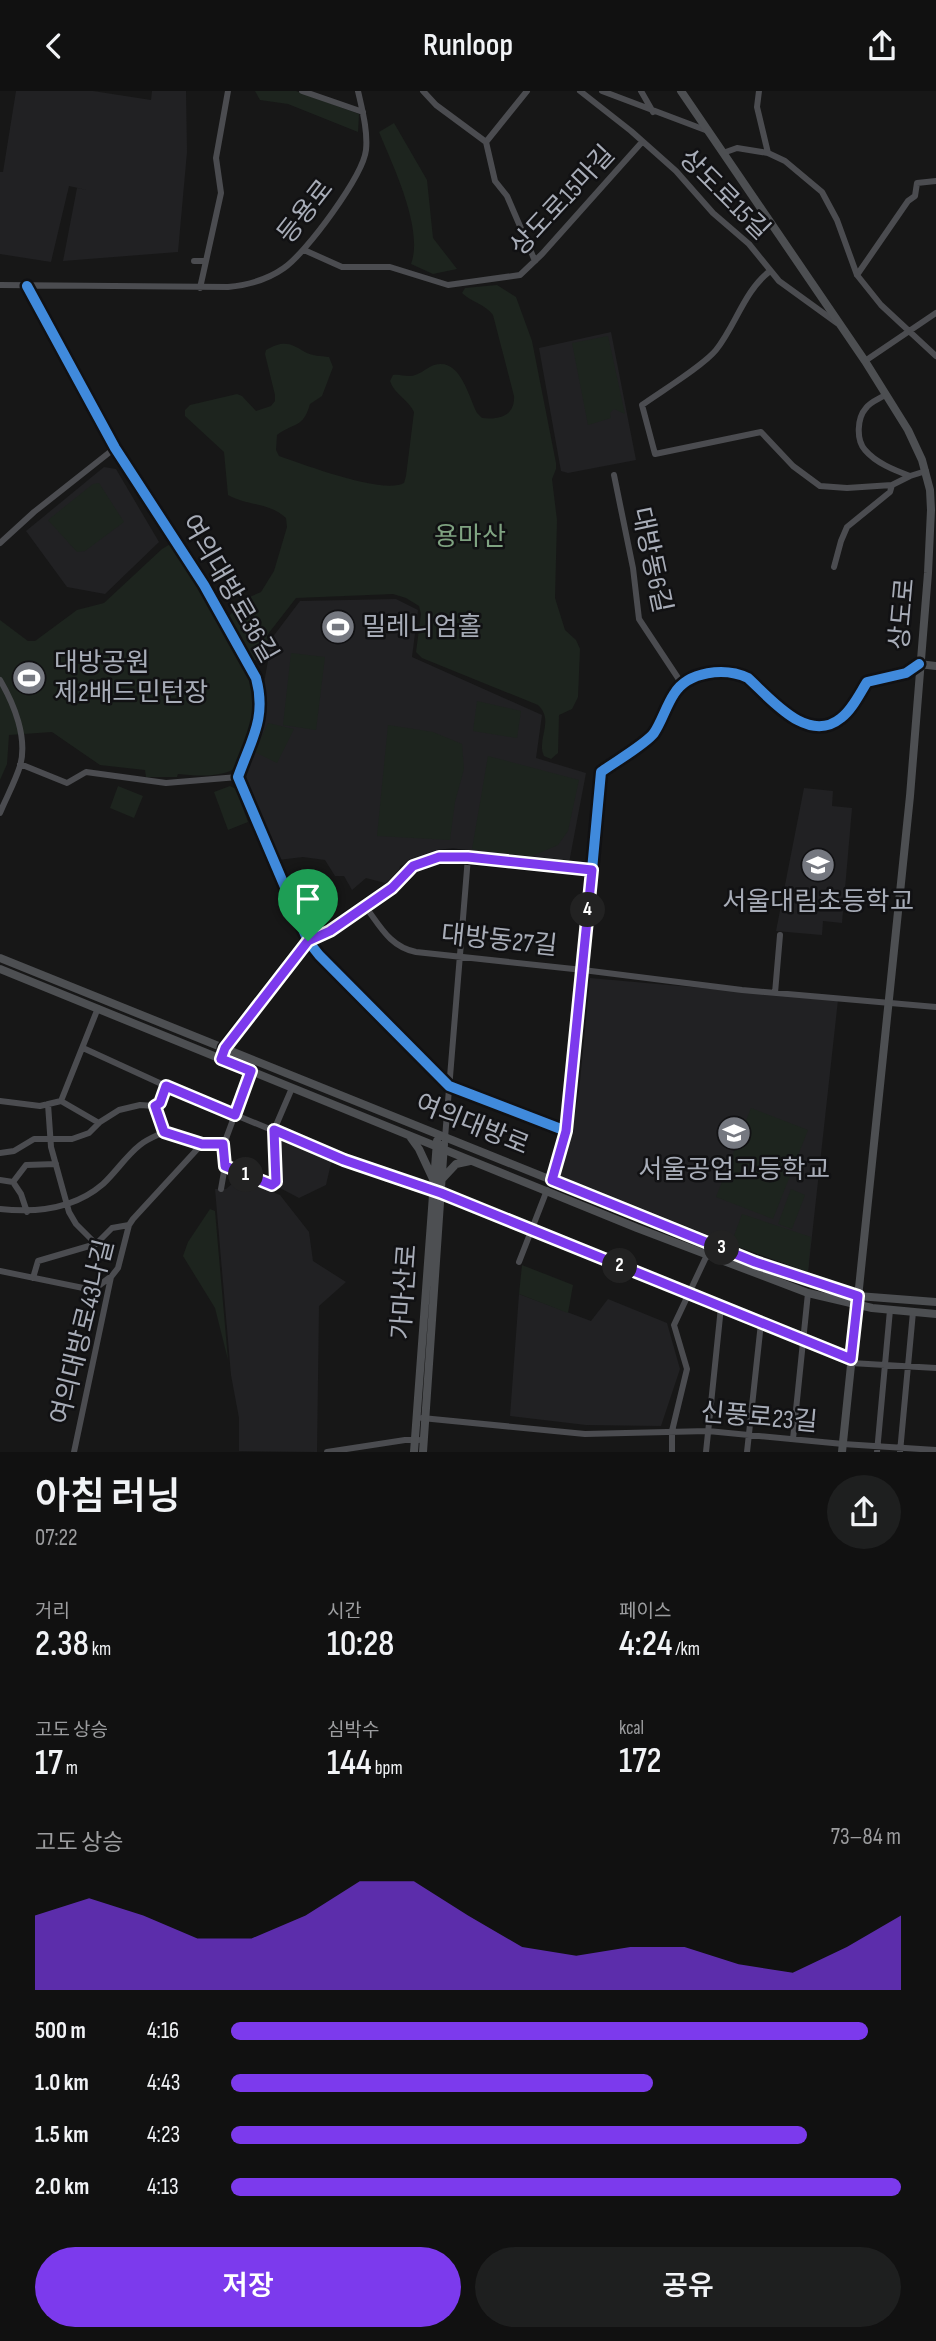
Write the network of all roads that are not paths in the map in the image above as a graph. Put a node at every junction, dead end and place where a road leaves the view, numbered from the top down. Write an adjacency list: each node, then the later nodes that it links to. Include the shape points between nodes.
1 (228, 91): 22 (street, via 216,157 221,193)
2 (302, 91): 12 (street)
3 (358, 91): 12 (street, 등용로)
4 (423, 91): 15 (street)
5 (527, 91): 15 (street)
6 (580, 91): 11 (street, 상도로15길)
7 (641, 91): 13 (street)
8 (681, 91): 14 (main road, 상도로)
9 (760, 91): 18 (street, via 757,107)
10 (603, 92): 11 (street); 13 (street)
11 (597, 104): 16 (street, 상도로15길)
12 (363, 112): 20 (street, 등용로, via 366,150 358,175)
13 (653, 112): 14 (street)
14 (708, 131): 17 (main road, 상도로)
15 (486, 142): 23 (street, via 495,181 507,197)
16 (642, 142): 23 (street, 상도로15마길); 24 (street, 상도로15길, via 749,244)
17 (723, 153): 18 (street, via 737,148); 30 (main road, 상도로)
18 (768, 153): 25 (street, via 822,192)
19 (936, 181): 25 (street, via 917,183 915,196)
20 (304, 250): 23 (street, 상도로15마길, via 342,267 390,267 448,285 520,275); 28 (street, 등용로, via 263,280)
21 (194, 261): 22 (street)
22 (206, 261): 28 (street)
23 (535, 261)
24 (770, 271): 30 (street, 상도로15길); 39 (street, via 752,287 714,353 642,405 654,454 761,432 820,486)
25 (857, 275): 31 (street)
26 (0, 285): 27 (street, 등용로)
27 (27, 286): 28 (street, 등용로); 35 (street, 여의대방로36길)
28 (200, 288)
29 (936, 313): 31 (street)
30 (841, 326): 33 (main road, 상도로)
31 (909, 332): 32 (street); 33 (street)
32 (936, 356)
33 (865, 361): 34 (main road, 상도로)
34 (885, 395): 36 (main road, 상도로, via 908,430); 38 (street, via 863,411 859,435 865,451)
35 (115, 448): 40 (street); 47 (street, 여의대방로36길, via 204,585 256,678 261,711)
36 (926, 471): 38 (street); 42 (main road, 상도로, via 931,510)
37 (614, 475): 45 (street, 대방동6길, via 639,619)
38 (909, 476): 39 (street)
39 (892, 485): 41 (street, via 890,492 848,527)
40 (0, 543)
41 (834, 567)
42 (919, 664): 43 (main road); 45 (street, via 906,673 867,682 843,717 824,726 809,726 795,719 740,674 711,673); 59 (main road, 상도로)
43 (936, 666)
44 (0, 680): 46 (street, via 16,713)
45 (682, 684): 50 (street, via 653,735 601,772)
46 (20, 764): 47 (street, via 67,783 86,772 166,783); 48 (street)
47 (238, 777): 53 (street)
48 (0, 813)
49 (468, 857): 50 (street); 51 (street, via 439,857 413,866); 54 (street)
50 (592, 870): 57 (street)
51 (365, 906): 53 (street); 54 (street, 대방동27길, via 401,949)
52 (780, 935): 58 (street)
53 (308, 941): 63 (street); 68 (street)
54 (459, 956): 57 (street, 대방동27길); 68 (street)
55 (0, 958): 63 (main road, 여의대방로)
56 (0, 969): 61 (main road, 여의대방로)
57 (583, 970): 58 (street, 대방동27길); 77 (street)
58 (775, 993): 59 (street, 대방동27길)
59 (888, 1003): 60 (street, 대방동27길); 109 (main road, 상도로)
60 (936, 1007)
61 (98, 1008): 62 (street); 64 (main road, 여의대방로)
62 (83, 1048): 67 (street); 71 (street)
63 (225, 1048): 64 (main road); 65 (main road, 여의대방로)
64 (221, 1059): 66 (main road, 여의대방로)
65 (255, 1060): 66 (main road); 80 (main road, 여의대방로)
66 (251, 1071): 69 (main road, 여의대방로); 74 (street)
67 (166, 1086): 73 (street); 74 (street)
68 (449, 1086): 77 (street); 80 (street)
69 (292, 1088): 76 (street); 79 (main road, 여의대방로)
70 (0, 1101): 72 (street)
71 (61, 1101): 72 (street); 75 (street)
72 (48, 1104): 81 (street)
73 (155, 1106): 75 (street, via 119,1110); 78 (street)
74 (235, 1115): 76 (street); 83 (street)
75 (99, 1123): 81 (street, via 89,1133 72,1139)
76 (274, 1130): 88 (street, via 276,1182 272,1185); 95 (street)
77 (566, 1131): 91 (street)
78 (164, 1132): 82 (street); 96 (street, via 141,1143 103,1184)
79 (409, 1136): 84 (main road, 여의대방로); 89 (main road)
80 (441, 1136): 84 (main road, 가마산로); 91 (main road, 여의대방로)
81 (50, 1139): 85 (street, via 34,1139); 87 (street)
82 (202, 1144): 83 (street); 99 (street, 여의대방로43나길)
83 (223, 1144): 88 (street)
84 (440, 1147): 86 (main road, 여의대방로); 89 (main road, 가마산로)
85 (0, 1153)
86 (477, 1162): 89 (main road, via 456,1164); 94 (main road, 여의대방로)
87 (56, 1164): 92 (street, via 26,1165); 96 (street)
88 (225, 1166): 93 (street)
89 (437, 1179): 95 (main road, 가마산로)
90 (0, 1180): 92 (street)
91 (552, 1180): 109 (main road, 여의대방로)
92 (13, 1182): 98 (street)
93 (221, 1189)
94 (547, 1190): 100 (street); 102 (main road, 여의대방로)
95 (437, 1192): 100 (street); 121 (main road, 가마산로)
96 (66, 1204): 98 (street); 101 (street, via 76,1224)
97 (0, 1209): 98 (street)
98 (27, 1212)
99 (129, 1225): 101 (street, via 111,1228); 105 (street, 여의대방로43나길, via 118,1268)
100 (531, 1230): 103 (street); 108 (street)
101 (96, 1244): 106 (street, via 38,1261)
102 (707, 1255): 107 (main road, 여의대방로); 108 (street)
103 (519, 1262)
104 (0, 1271): 106 (street)
105 (110, 1277): 106 (street, via 93,1290); 131 (street, 여의대방로43나길)
106 (33, 1278)
107 (808, 1293): 109 (main road, 여의대방로); 116 (street)
108 (688, 1294): 111 (street); 122 (street, via 674,1325 687,1369)
109 (857, 1300): 110 (main road, 여의대방로); 112 (main road, 여의대방로); 117 (main road, 상도로)
110 (936, 1302)
111 (720, 1307): 115 (street); 123 (street)
112 (890, 1310): 113 (main road, 여의대방로); 118 (street)
113 (913, 1312): 114 (main road, 여의대방로); 119 (street)
114 (936, 1314)
115 (761, 1323): 116 (street); 124 (street)
116 (802, 1339): 117 (street); 125 (street)
117 (851, 1361): 118 (street); 127 (main road, 상도로)
118 (884, 1365): 119 (street); 128 (street)
119 (908, 1366): 120 (street); 129 (street)
120 (936, 1368)
121 (422, 1418): 122 (street, 신풍로23길, via 585,1434); 126 (main road, 가마산로)
122 (672, 1431): 123 (street, 신풍로23길); 135 (street)
123 (708, 1431): 124 (street, 신풍로23길); 136 (street)
124 (749, 1435): 125 (street, 신풍로23길); 137 (street)
125 (793, 1439): 127 (street, 신풍로23길)
126 (420, 1440): 132 (street); 133 (main road, 가마산로); 134 (main road, 가마산로)
127 (843, 1448): 128 (street, 신풍로23길)
128 (878, 1449): 129 (street, 신풍로23길)
129 (900, 1450): 130 (street, 신풍로23길)
130 (936, 1450)
131 (74, 1452)
132 (327, 1452)
133 (414, 1452)
134 (423, 1452)
135 (672, 1452)
136 (706, 1452)
137 (747, 1452)

